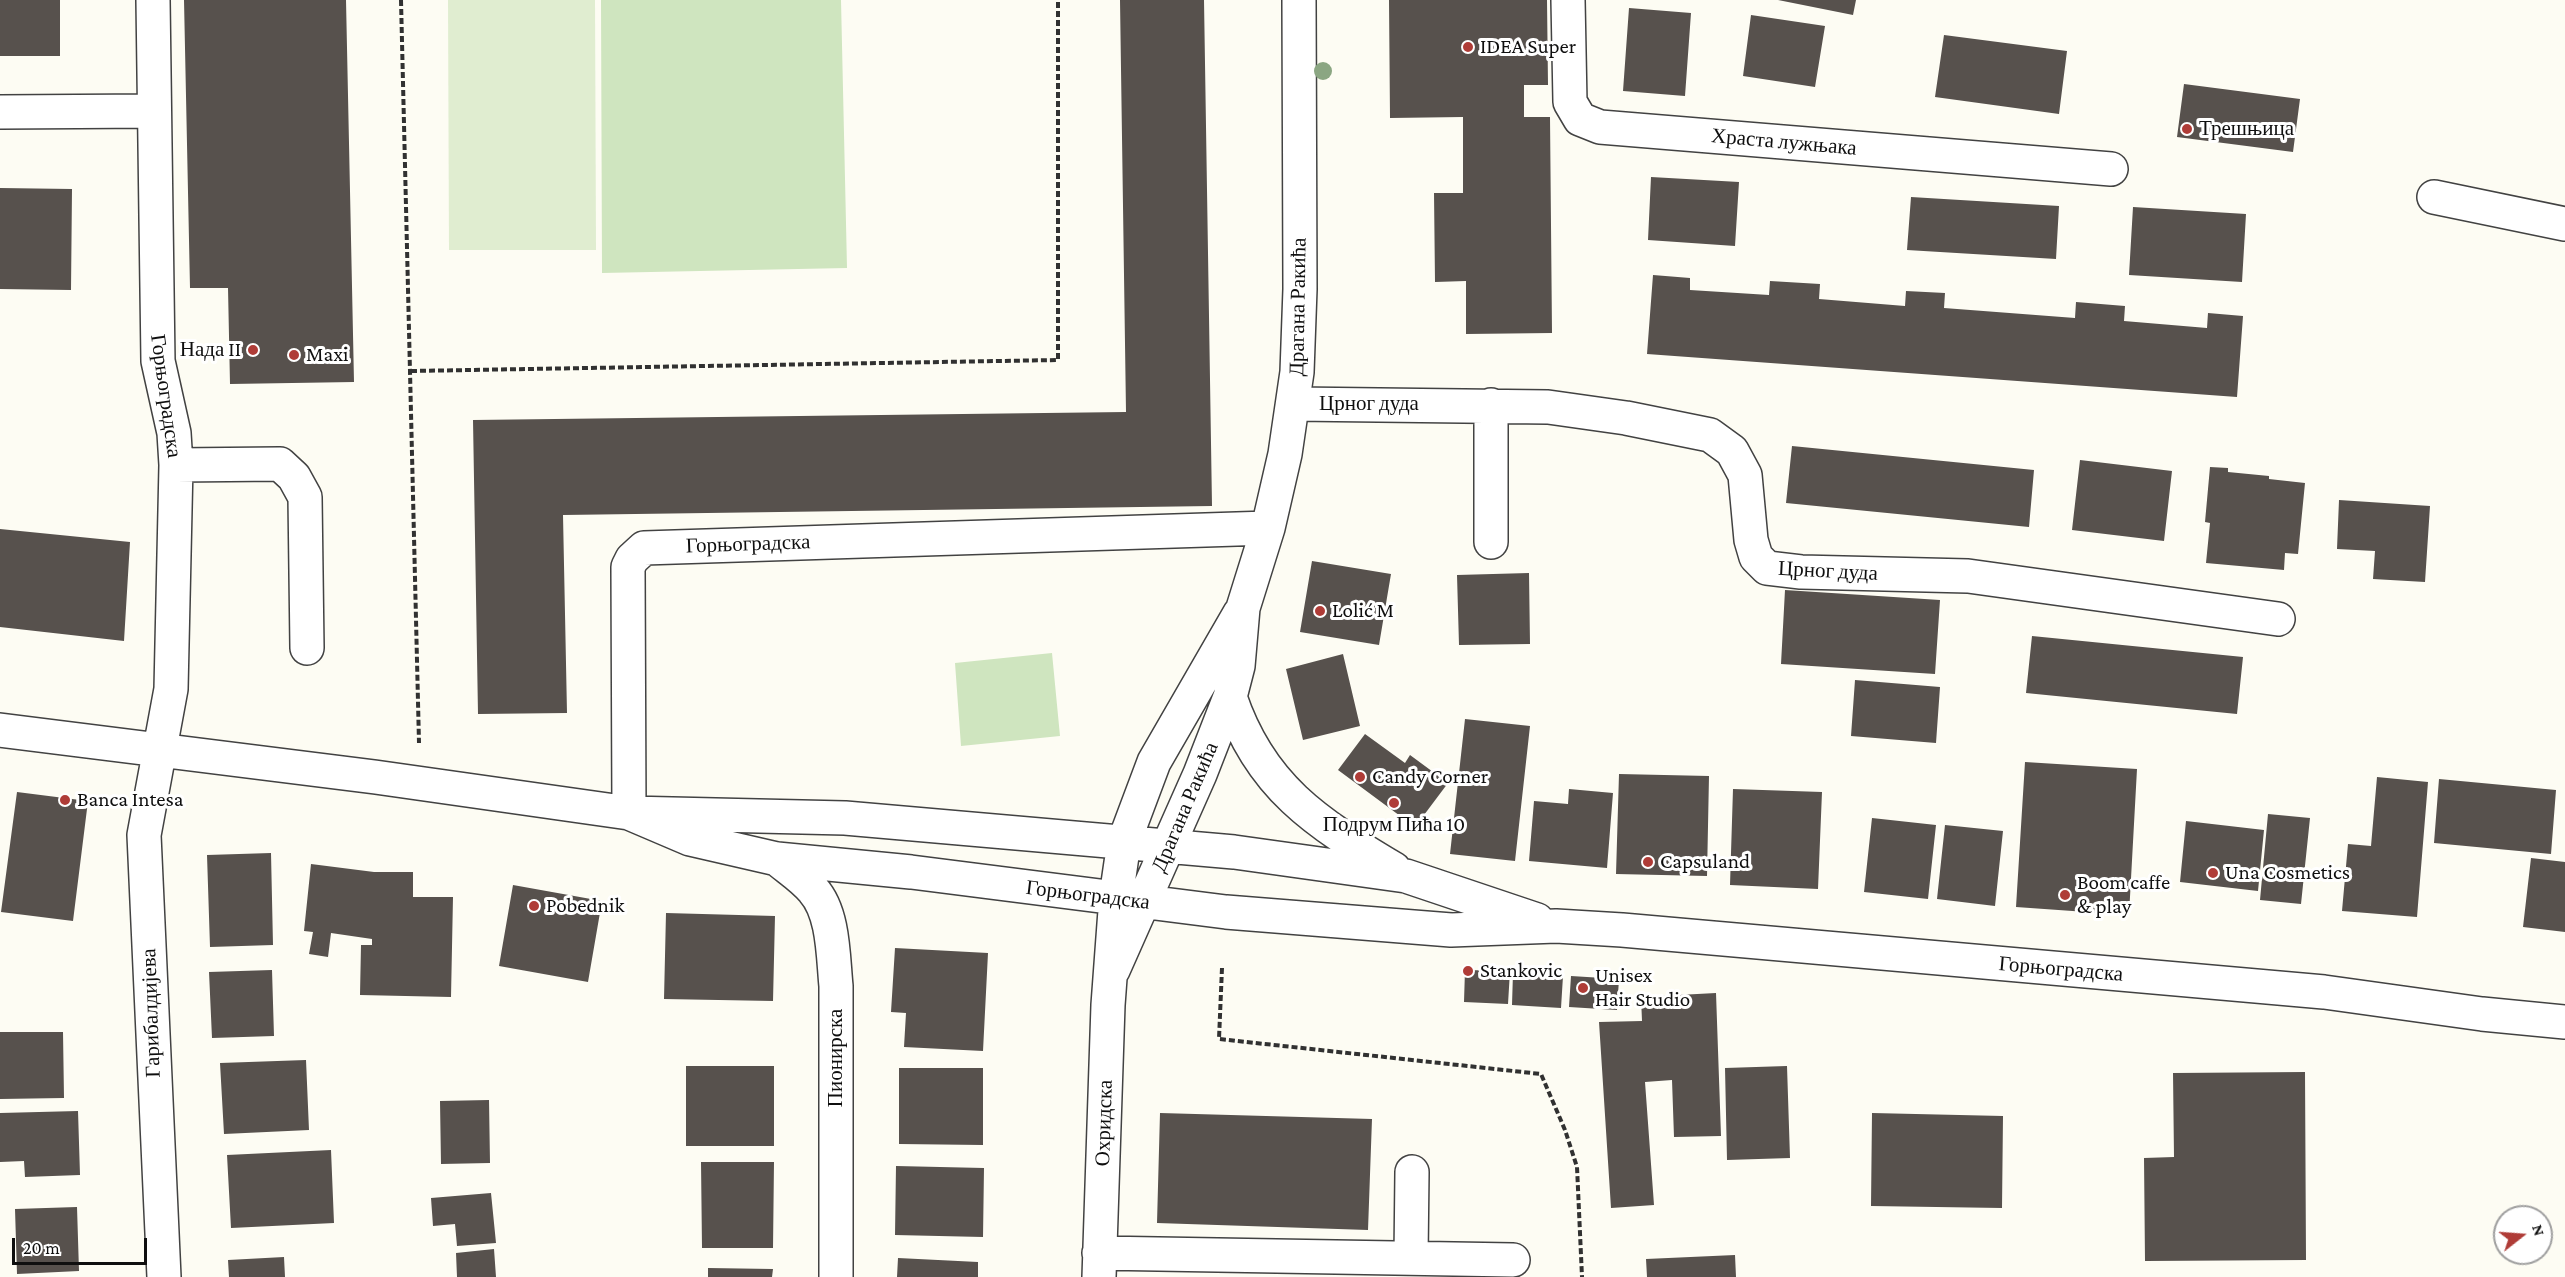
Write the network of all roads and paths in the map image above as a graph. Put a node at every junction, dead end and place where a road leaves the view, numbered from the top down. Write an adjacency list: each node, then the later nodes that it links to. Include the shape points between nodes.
1 (153, 0): 6 (street, Горњоградска)
2 (401, 0): 11 (path)
3 (1058, 0): 11 (path, via 1058,360)
4 (1299, 0): 12 (street, Драгана Ракића, via 1300,289)
5 (1568, 0): 8 (street, Храста лужњака, via 1570,102 1580,119 1600,127)
6 (154, 111): 7 (street); 14 (street, Горњоградска, via 158,361 174,433)
7 (0, 112)
8 (2111, 169)
9 (2434, 197): 10 (street)
10 (2565, 224)
11 (411, 371): 23 (path)
12 (1294, 404): 13 (street, Црног дуда); 15 (street, Драгана Ракића)
13 (1491, 405): 16 (street); 18 (street, Црног дуда, via 1548,407 1710,435 1732,451 1745,475 1751,540 1756,557 1767,568 1968,576)
14 (176, 465): 19 (street, via 280,464 294,477 305,497); 22 (street, Горњоградска, via 171,688)
15 (1269, 528): 17 (street, Драгана Ракића); 24 (street, Горњоградска, via 644,548 628,567)
16 (1491, 542)
17 (1243, 608): 20 (street, Драгана Ракића, via 1238,666); 25 (street, Драгана Ракића, via 1154,762)
18 (2278, 620)
19 (307, 648)
20 (1230, 697): 26 (street, Драгана Ракића); 28 (street, via 1251,749 1270,776 1314,817)
21 (0, 730): 22 (street, Горњоградска)
22 (160, 751): 23 (street, Горњоградска); 38 (street, Гарибалдијева, via 144,835)
23 (420, 784): 24 (street, Горњоградска)
24 (629, 813): 25 (street, Горњоградска, via 845,818); 27 (street, Горњоградска, via 690,840)
25 (1124, 842): 26 (street, Горњоградска); 29 (street, Драгана Ракића)
26 (1168, 846): 28 (street, Горњоградска); 29 (street, Драгана Ракића)
27 (777, 859): 29 (street, Горњоградска); 39 (street, Пионирска, via 815,892 831,940 836,986)
28 (1406, 876): 30 (street, Горњоградска)
29 (1131, 899): 30 (street, Горњоградска, via 1226,912 1451,930); 32 (street, Драгана Ракића)
30 (1556, 926): 33 (street, Горњоградска, via 2324,992)
31 (1222, 968): 40 (path, via 1219,1039 1540,1074 1577,1167)
32 (1113, 970): 37 (street, Охридска, via 1108,1005)
33 (2565, 1022)
34 (1412, 1172): 35 (street)
35 (1411, 1257): 36 (street); 37 (street)
36 (1513, 1260)
37 (1099, 1265)
38 (165, 1277)
39 (836, 1277)
40 (1582, 1277)

